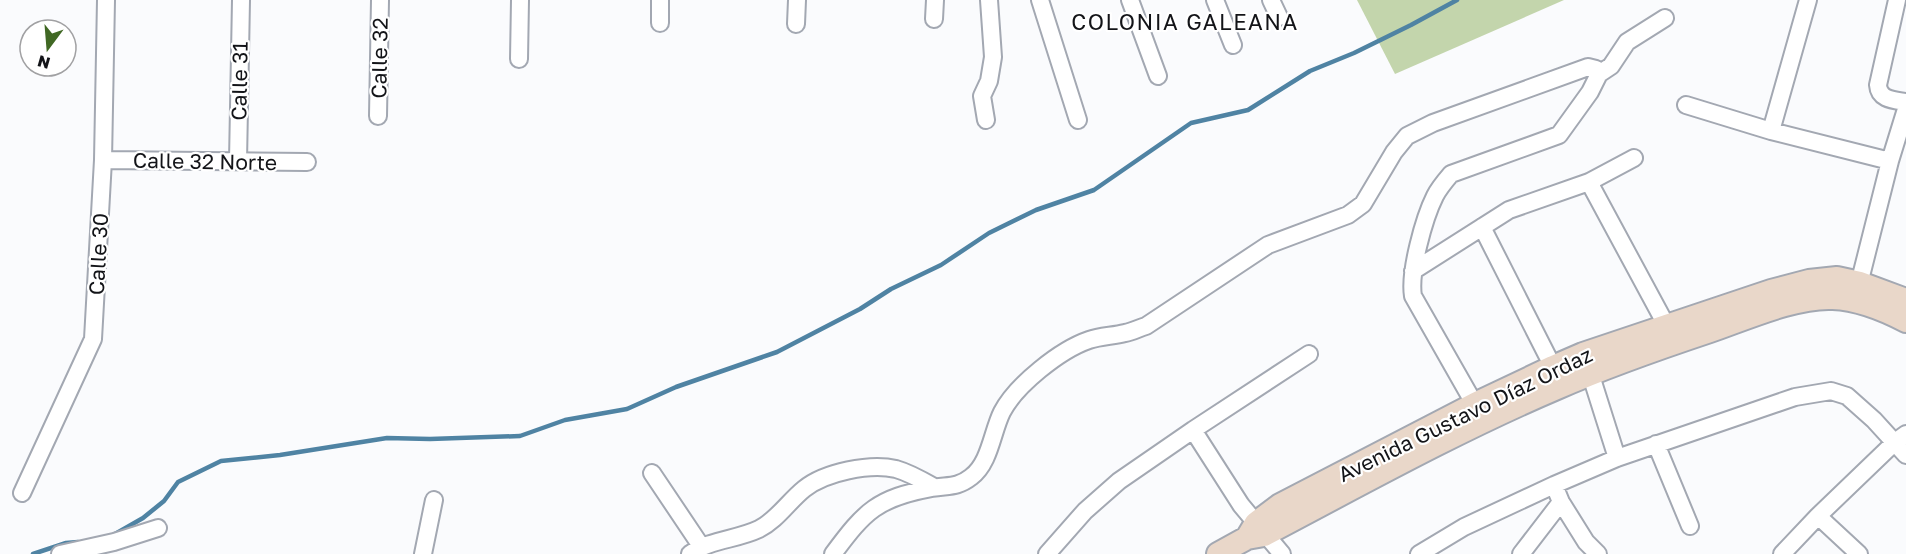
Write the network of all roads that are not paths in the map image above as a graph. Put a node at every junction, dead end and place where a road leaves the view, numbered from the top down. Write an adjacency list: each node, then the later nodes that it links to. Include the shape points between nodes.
1 (106, 0): 32 (street, Calle 30)
2 (241, 0): 33 (street, Calle 31)
3 (380, 0): 27 (street, Calle 32)
4 (520, 0): 21 (street)
5 (660, 0): 18 (street)
6 (797, 0): 19 (street)
7 (935, 0): 17 (street)
8 (989, 0): 28 (street, via 993,57 982,96)
9 (1040, 0): 29 (street)
10 (1130, 0): 23 (street)
11 (1215, 0): 20 (street)
12 (1271, 0): 15 (street)
13 (1808, 0): 30 (street)
14 (1897, 0): 24 (street, via 1878,85 1882,96)
15 (1280, 18)
16 (1665, 18): 22 (street, via 1627,42 1611,66)
17 (934, 20)
18 (660, 23)
19 (796, 24)
20 (1233, 45)
21 (519, 59)
22 (1599, 74): 38 (street, via 1559,135 1451,174 1434,198); 53 (street, via 1588,67 1407,136 1363,204 1348,215 1268,245 1146,326 1090,339 1061,352 1012,395 1001,413 985,459 973,476 958,486)
23 (1158, 76)
24 (1906, 102)
25 (1686, 105): 30 (street)
26 (1906, 109): 34 (street)
27 (378, 116)
28 (986, 120)
29 (1078, 120)
30 (1771, 131): 34 (street)
31 (1634, 158): 36 (street)
32 (103, 160): 33 (street, Calle 32 Norte); 54 (street, Calle 30, via 93,339)
33 (237, 161): 35 (street, Calle 32 Norte)
34 (1890, 161): 39 (street)
35 (307, 162)
36 (1589, 182): 37 (street, via 1509,210); 42 (street)
37 (1482, 227): 38 (street); 45 (street)
38 (1413, 271): 46 (street, via 1413,296)
39 (1857, 292): 40 (street, Avenida Gustavo Díaz Ordaz); 41 (street, Avenida Gustavo Díaz Ordaz); 42 (street, Avenida Gustavo Díaz Ordaz, via 1837,278 1809,281 1771,291)
40 (1906, 300)
41 (1906, 321)
42 (1671, 334): 44 (street, Avenida Gustavo Díaz Ordaz)
43 (1309, 354): 47 (street)
44 (1587, 364): 45 (street, Avenida Gustavo Díaz Ordaz); 50 (street)
45 (1555, 377): 46 (street, Avenida Gustavo Díaz Ordaz)
46 (1480, 412): 60 (street, Avenida Gustavo Díaz Ordaz, via 1280,504)
47 (1193, 430): 60 (street); 66 (street, via 1119,481 1085,511)
48 (1656, 444): 49 (street, via 1795,397 1831,391 1847,396); 50 (street); 58 (street)
49 (1902, 444): 57 (street)
50 (1617, 458): 52 (street)
51 (652, 473): 61 (street)
52 (1554, 485): 56 (street); 69 (street)
53 (934, 487): 61 (street, via 894,468 846,471 805,488 758,529); 65 (street, via 883,501 865,513)
54 (22, 493)
55 (434, 500): 64 (street)
56 (1561, 502): 62 (street); 70 (street)
57 (1818, 516): 71 (street); 72 (street)
58 (1690, 526)
59 (158, 528): 63 (street)
60 (1256, 532): 67 (street, Avenida Gustavo Díaz Ordaz); 68 (street)
61 (695, 550)
62 (1588, 550)
63 (60, 554)
64 (423, 554)
65 (833, 554)
66 (1047, 554)
67 (1218, 554)
68 (1282, 554)
69 (1419, 554)
70 (1521, 554)
71 (1782, 554)
72 (1859, 554)

